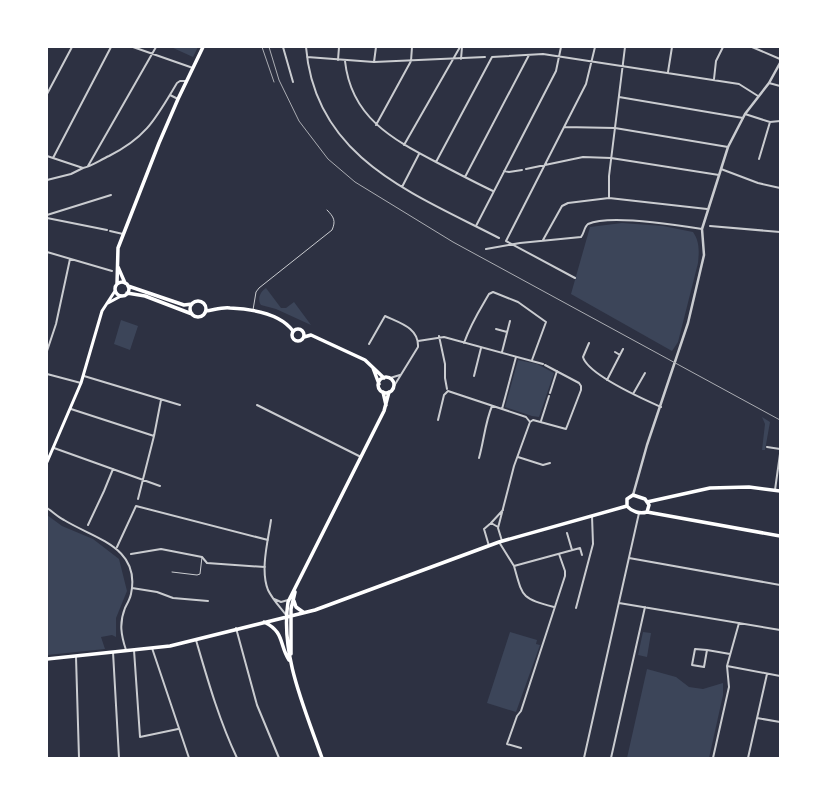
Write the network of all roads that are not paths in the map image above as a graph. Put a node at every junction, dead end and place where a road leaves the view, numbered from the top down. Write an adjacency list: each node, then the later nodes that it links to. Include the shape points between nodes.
1 (72, 47): 40 (street)
2 (111, 47): 56 (street)
3 (132, 47): 18 (street)
4 (156, 47): 18 (street)
5 (203, 47): 33 (main road)
6 (283, 47): 37 (street)
7 (306, 47): 21 (street)
8 (339, 47): 26 (street)
9 (376, 47): 30 (street)
10 (412, 47): 28 (street)
11 (461, 47): 23 (street); 24 (street)
12 (561, 47): 20 (street)
13 (595, 47): 29 (street)
14 (625, 47): 32 (street)
15 (672, 47): 34 (street)
16 (723, 47): 35 (street, via 716,61)
17 (752, 47): 25 (street)
18 (153, 54): 33 (street); 61 (street)
19 (529, 55): 20 (street); 59 (street, via 492,57); 68 (street)
20 (559, 56): 29 (street); 66 (street, via 556,71)
21 (307, 57): 26 (street); 70 (street, via 317,100 335,130 355,153)
22 (485, 57): 24 (street)
23 (452, 59): 24 (street); 28 (street); 52 (street)
24 (461, 59)
25 (780, 59)
26 (338, 60): 27 (street)
27 (345, 61): 30 (street); 49 (street, via 354,93)
28 (411, 61): 30 (street); 49 (street)
29 (592, 61): 32 (street); 50 (street, via 586,84)
30 (374, 62)
31 (780, 63): 38 (street)
32 (623, 66): 34 (street); 43 (street)
33 (193, 68): 36 (main road)
34 (668, 72): 35 (street)
35 (714, 80): 42 (street, via 739,84)
36 (186, 81): 41 (street, via 180,81); 44 (main road)
37 (293, 82)
38 (769, 83): 39 (street); 42 (street)
39 (780, 86)
40 (47, 94)
41 (170, 95): 44 (street); 61 (street, via 145,133 128,146)
42 (758, 96): 45 (street)
43 (619, 97): 46 (street); 51 (street)
44 (178, 99): 83 (main road)
45 (745, 114): 46 (street); 47 (street)
46 (743, 118): 53 (street)
47 (770, 122): 48 (street); 58 (street)
48 (780, 122)
49 (376, 125): 52 (street)
50 (564, 127): 51 (street); 60 (street)
51 (615, 128): 53 (street); 57 (street)
52 (404, 146): 54 (street)
53 (728, 147): 65 (street)
54 (419, 154): 59 (street); 70 (street)
55 (47, 156): 56 (street)
56 (53, 158): 62 (street)
57 (611, 158): 60 (street, via 583,157); 67 (street); 74 (street)
58 (759, 159)
59 (436, 162): 68 (street)
60 (544, 165): 63 (street); 86 (street, via 506,241)
61 (88, 167): 62 (street)
62 (83, 168): 69 (street)
63 (526, 169)
64 (522, 170): 66 (street)
65 (720, 170): 67 (street); 71 (street)
66 (504, 171): 72 (street)
67 (719, 174): 75 (street)
68 (465, 177): 72 (street)
69 (47, 180)
70 (402, 187): 79 (street)
71 (780, 188)
72 (493, 192): 79 (street)
73 (111, 195): 77 (street)
74 (609, 198): 75 (street); 85 (street, via 568,202 562,206)
75 (707, 209): 81 (street)
76 (327, 210): 101 (lane, via 335,222 332,230 259,288)
77 (47, 215)
78 (47, 218): 83 (street)
79 (476, 226): 84 (street)
80 (710, 226): 82 (street)
81 (702, 228): 85 (street, via 644,221 605,222 589,224 581,237); 145 (street, via 704,255 692,308)
82 (780, 232)
83 (123, 234): 90 (main road, via 117,252)
84 (499, 238)
85 (543, 240): 86 (street)
86 (511, 244): 87 (street); 92 (street)
87 (486, 249)
88 (47, 252): 89 (street)
89 (70, 259): 91 (street); 115 (street, via 56,324)
90 (118, 266): 93 (main road); 94 (main road)
91 (112, 271)
92 (574, 278)
93 (117, 284): 94 (main road); 95 (main road)
94 (126, 284): 96 (main road); 99 (main road, via 184,305)
95 (115, 291): 97 (main road); 98 (main road)
96 (127, 293): 97 (main road); 102 (main road, via 145,296)
97 (121, 296): 98 (main road)
98 (106, 304): 126 (main road)
99 (192, 304): 100 (main road, via 202,302); 102 (main road)
100 (206, 311): 101 (main road, via 229,308); 102 (main road, via 201,317)
101 (253, 311): 105 (main road, via 280,319)
102 (192, 314)
103 (510, 321): 106 (street)
104 (496, 329): 106 (street)
105 (293, 331): 108 (main road, via 298,328 302,330); 108 (main road, via 295,340 300,341)
106 (507, 332): 116 (street)
107 (439, 336): 109 (street); 110 (street); 134 (street)
108 (304, 337): 121 (main road, via 317,337 359,356)
109 (418, 341): 111 (street, via 411,328 385,316); 125 (street, via 418,347)
110 (464, 343): 113 (street); 120 (street, via 476,315 489,294 493,292 518,302 546,322)
111 (369, 344)
112 (589, 344): 130 (street, via 584,352 584,361)
113 (481, 348): 116 (street); 127 (street)
114 (623, 349): 118 (street)
115 (47, 351)
116 (502, 352): 119 (street)
117 (614, 352): 118 (street)
118 (620, 355): 130 (street)
119 (516, 357): 120 (street); 146 (street)
120 (532, 360): 122 (street)
121 (372, 366): 128 (main road); 132 (main road)
122 (557, 371): 137 (street); 149 (street, via 579,383 581,390 566,429)
123 (644, 373): 138 (street)
124 (47, 374): 131 (street)
125 (401, 375): 129 (street); 133 (street)
126 (84, 376): 131 (main road); 140 (street)
127 (474, 376)
128 (384, 378): 129 (main road); 132 (main road)
129 (390, 378): 133 (main road)
130 (607, 380): 138 (street)
131 (81, 383): 147 (main road)
132 (379, 384): 135 (main road)
133 (394, 386): 136 (main road)
134 (447, 390): 144 (street); 148 (street)
135 (383, 392): 136 (main road); 143 (main road)
136 (389, 392): 143 (main road)
137 (550, 393)
138 (633, 394): 145 (street)
139 (549, 396): 149 (street)
140 (161, 400): 141 (street); 151 (street)
141 (180, 405)
142 (257, 405): 156 (street)
143 (386, 406): 156 (main road)
144 (492, 406): 146 (street); 158 (street)
145 (660, 407): 166 (street)
146 (502, 408): 150 (street, via 526,417)
147 (71, 409): 151 (street); 153 (main road)
148 (438, 420)
149 (541, 420): 150 (street)
150 (530, 422): 157 (street)
151 (154, 436): 162 (street)
152 (767, 447): 154 (street)
153 (54, 448): 159 (main road); 161 (street)
154 (780, 449)
155 (780, 454): 164 (street)
156 (361, 457): 195 (main road)
157 (518, 457): 160 (street, via 543,464); 170 (street)
158 (479, 458)
159 (47, 462)
160 (550, 463)
161 (113, 469): 162 (street); 177 (street)
162 (144, 480): 163 (street); 167 (street)
163 (160, 486)
164 (775, 490): 165 (main road); 168 (main road, via 749,487 710,488)
165 (780, 491)
166 (633, 495): 168 (main road, via 640,496); 169 (main road, via 627,499)
167 (138, 499)
168 (647, 502): 172 (main road)
169 (627, 506): 173 (main road); 174 (main road)
170 (504, 507): 176 (street); 178 (street)
171 (47, 508): 184 (street)
172 (647, 512): 173 (main road); 180 (main road)
173 (639, 513): 190 (street)
174 (592, 516): 182 (main road); 203 (street, via 593,544)
175 (271, 520): 181 (street)
176 (490, 523): 178 (street); 183 (street, via 484,529)
177 (88, 525)
178 (498, 528): 182 (street)
179 (567, 534): 185 (street)
180 (780, 536)
181 (268, 540): 184 (street, via 136,506); 191 (street)
182 (500, 542): 183 (main road); 192 (street)
183 (489, 546): 204 (main road)
184 (116, 548): 196 (street, via 130,565)
185 (572, 550): 187 (street); 188 (street, via 580,548)
186 (131, 554): 189 (street, via 161,549)
187 (559, 554): 192 (street); 201 (street, via 565,576)
188 (582, 556)
189 (202, 557): 191 (street, via 207,563); 193 (lane, via 200,574)
190 (629, 558): 194 (street); 200 (street)
191 (265, 566): 197 (street, via 266,584)
192 (514, 566): 201 (street, via 522,594 529,599)
193 (172, 572)
194 (780, 585)
195 (297, 586): 198 (main road); 204 (main road, via 294,605 300,611); 205 (main road)
196 (132, 588): 199 (street, via 157,592 173,598); 214 (street, via 122,617 121,628)
197 (273, 598): 198 (street, via 281,602); 205 (street)
198 (289, 599): 205 (main road)
199 (208, 601)
200 (619, 602): 202 (street); 233 (street)
201 (555, 607): 226 (street, via 521,711 507,744)
202 (645, 607): 207 (street); 234 (street)
203 (576, 608)
204 (306, 612): 205 (main road)
205 (289, 616): 206 (main road); 219 (main road)
206 (263, 622): 208 (main road); 219 (main road, via 277,631)
207 (739, 623): 209 (street); 216 (street)
208 (236, 628): 210 (main road); 231 (street, via 257,705)
209 (780, 630)
210 (196, 640): 211 (main road); 230 (street, via 212,697)
211 (152, 648): 212 (main road); 225 (street)
212 (134, 650): 214 (main road); 225 (street, via 140,737)
213 (707, 650): 213 (street, via 695,648 692,665 704,667); 216 (street)
214 (126, 651): 215 (main road)
215 (113, 652): 217 (main road); 228 (street)
216 (730, 654): 220 (street)
217 (76, 657): 218 (main road); 227 (street)
218 (47, 659)
219 (291, 663): 232 (main road)
220 (727, 666): 221 (street); 235 (street, via 729,687)
221 (767, 674): 222 (street); 223 (street)
222 (780, 676)
223 (757, 718): 224 (street); 236 (street)
224 (780, 722)
225 (178, 729): 229 (street)
226 (521, 748)
227 (79, 758)
228 (119, 758)
229 (189, 758)
230 (237, 758)
231 (279, 758)
232 (322, 758)
233 (584, 758)
234 (611, 758)
235 (712, 758)
236 (748, 758)

